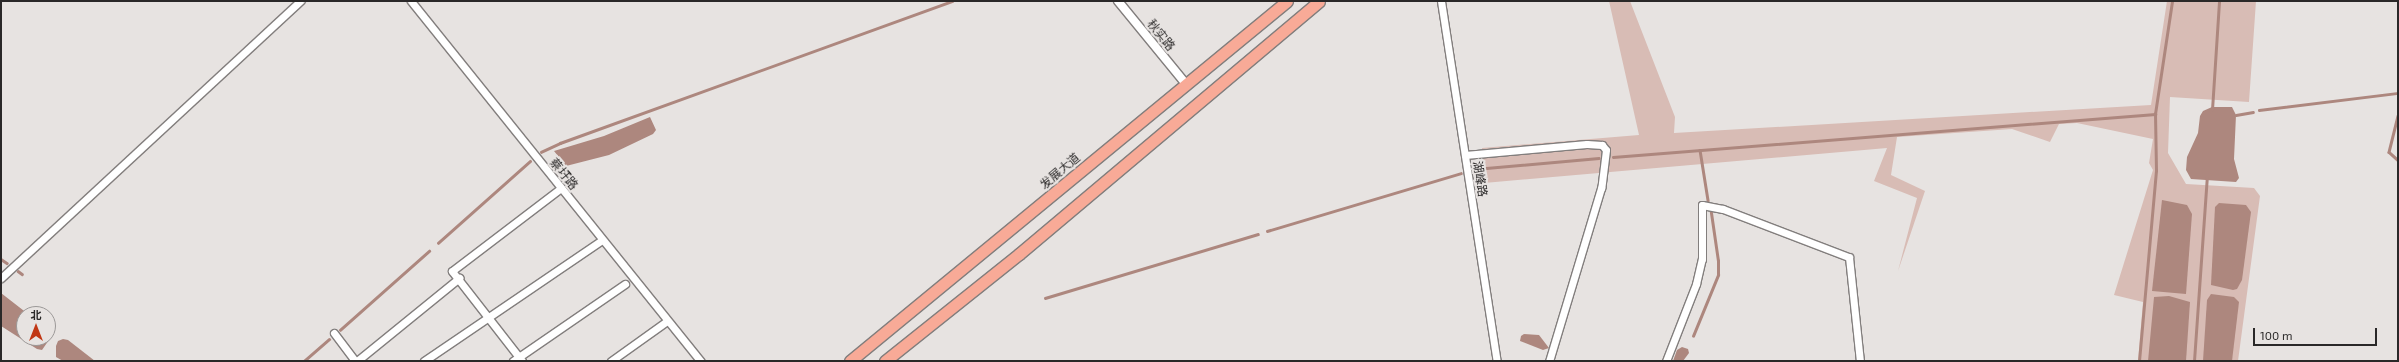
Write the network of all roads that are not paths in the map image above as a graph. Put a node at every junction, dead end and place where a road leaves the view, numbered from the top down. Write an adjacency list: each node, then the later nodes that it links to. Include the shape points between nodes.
1 (300, 1): 11 (street)
2 (411, 1): 9 (street, 蔡圩路)
3 (1118, 1): 7 (street, 秋实路)
4 (1287, 1): 7 (main road, 发展大道)
5 (1319, 1): 23 (main road, via 1019,254)
6 (1441, 1): 8 (street, 湖峰路)
7 (1186, 84): 22 (main road, 发展大道)
8 (1465, 155): 24 (street, 湖峰路); 25 (street, via 1587,144 1602,145 1606,150 1601,188)
9 (561, 188): 10 (street, 蔡圩路); 12 (street, via 452,271)
10 (602, 240): 14 (street); 15 (street, 蔡圩路)
11 (1, 278)
12 (459, 278): 14 (street); 18 (street)
13 (625, 284): 17 (street)
14 (488, 317): 17 (street); 19 (street)
15 (667, 321): 20 (street); 21 (street, 蔡圩路)
16 (334, 333): 18 (street)
17 (518, 360)
18 (356, 361)
19 (424, 361)
20 (611, 361)
21 (700, 361)
22 (850, 361)
23 (885, 361)
24 (1497, 361)
25 (1550, 361)
26 (1666, 361): 27 (street, via 1696,284 1702,259 1702,205 1723,209 1849,257)
27 (1860, 361)

